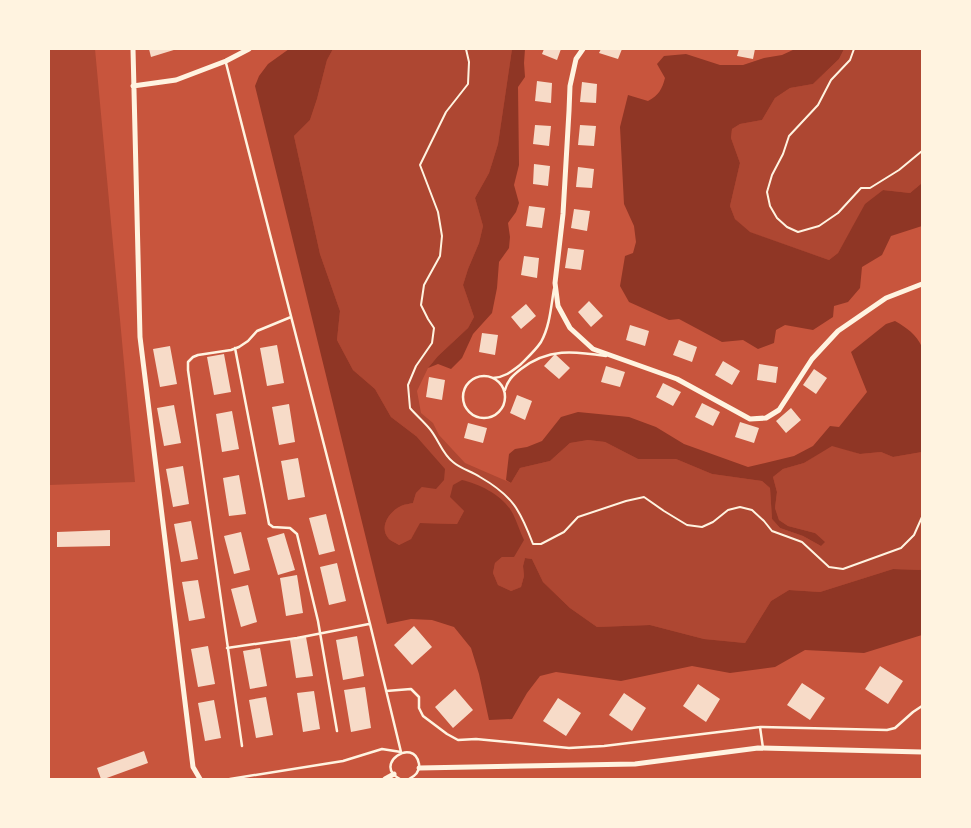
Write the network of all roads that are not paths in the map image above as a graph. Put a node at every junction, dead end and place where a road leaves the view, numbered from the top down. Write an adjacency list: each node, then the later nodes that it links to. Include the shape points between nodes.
1 (133, 49): 5 (street)
2 (249, 49): 4 (street)
3 (583, 49): 6 (street, via 576,60 570,86)
4 (226, 61): 5 (street, via 176,80); 8 (lane)
5 (133, 86): 26 (street, via 140,337 192,768)
6 (555, 283): 10 (street, via 558,306 570,328 593,349); 11 (lane, via 547,328 541,342 512,372 502,378)
7 (922, 286): 10 (street, via 886,298 838,331 812,359 779,410 766,418 750,419 677,379)
8 (291, 316): 9 (lane, via 257,331 248,342); 13 (lane)
9 (235, 348): 14 (lane, via 269,524 290,528 297,534); 15 (lane, via 198,355 188,362)
10 (617, 358): 12 (lane, via 581,352 542,356 516,373 507,382)
11 (493, 378): 12 (lane); 12 (lane, via 476,377 467,384 462,396 470,414 479,419 491,418 504,406)
12 (505, 392)
13 (370, 624): 14 (lane); 16 (lane)
14 (320, 634): 15 (lane); 19 (lane)
15 (228, 648): 20 (lane)
16 (386, 691): 18 (lane, via 411,689 418,697 423,716 458,740 569,748); 22 (lane)
17 (922, 706): 18 (lane, via 895,728 887,730)
18 (760, 727): 21 (lane)
19 (337, 731)
20 (242, 746)
21 (763, 748): 23 (street); 24 (street, via 635,764)
22 (401, 752): 24 (lane, via 414,755); 25 (lane, via 392,761); 27 (lane, via 382,749 343,761)
23 (922, 752)
24 (419, 768): 30 (lane)
25 (394, 774): 28 (street); 29 (lane)
26 (200, 779)
27 (230, 779)
28 (385, 779)
29 (400, 779)
30 (409, 779)

